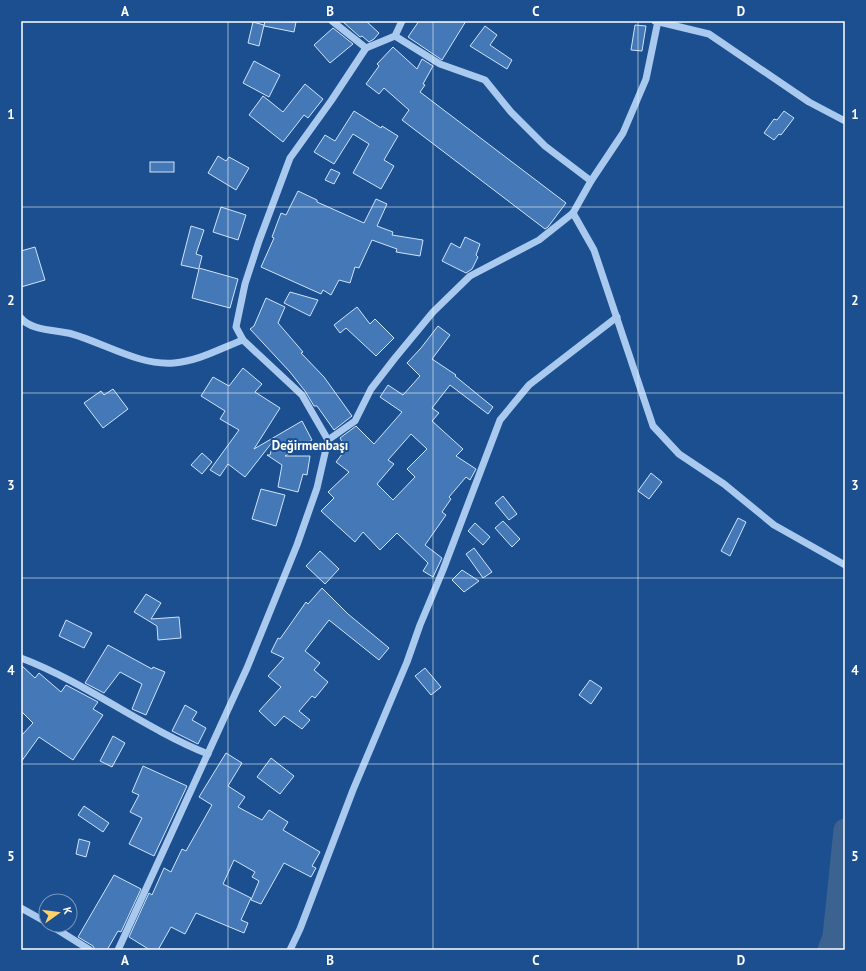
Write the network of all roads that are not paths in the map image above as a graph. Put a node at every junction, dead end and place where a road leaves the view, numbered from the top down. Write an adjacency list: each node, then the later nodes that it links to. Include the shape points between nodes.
1 (329, 21): 2 (street)
2 (332, 21): 6 (street)
3 (402, 21): 5 (street)
4 (657, 21): 7 (street, via 709,34 809,102); 8 (street, via 646,79 623,133)
5 (395, 36): 6 (street); 8 (street, via 440,64 485,80 511,112 545,146)
6 (366, 48): 12 (street, via 290,158 245,284 236,327)
7 (845, 121)
8 (590, 181): 9 (street)
9 (572, 213): 10 (street, via 594,250); 13 (street, via 539,240 470,276 432,312 395,358 371,390 355,420)
10 (617, 317): 14 (street, via 653,426 679,454 724,484 774,525); 22 (street, via 529,386 500,420 407,662)
11 (21, 318): 12 (street, via 33,326 74,335 126,354 162,363 191,361)
12 (243, 340): 13 (street, via 302,395)
13 (328, 440): 16 (street, via 317,488 297,545 247,668)
14 (845, 566)
15 (21, 658): 16 (street, via 66,677 186,746)
16 (208, 754): 21 (street)
17 (21, 908): 18 (street)
18 (38, 918)
19 (63, 933): 20 (street)
20 (90, 950)
21 (118, 950)
22 (290, 950)

